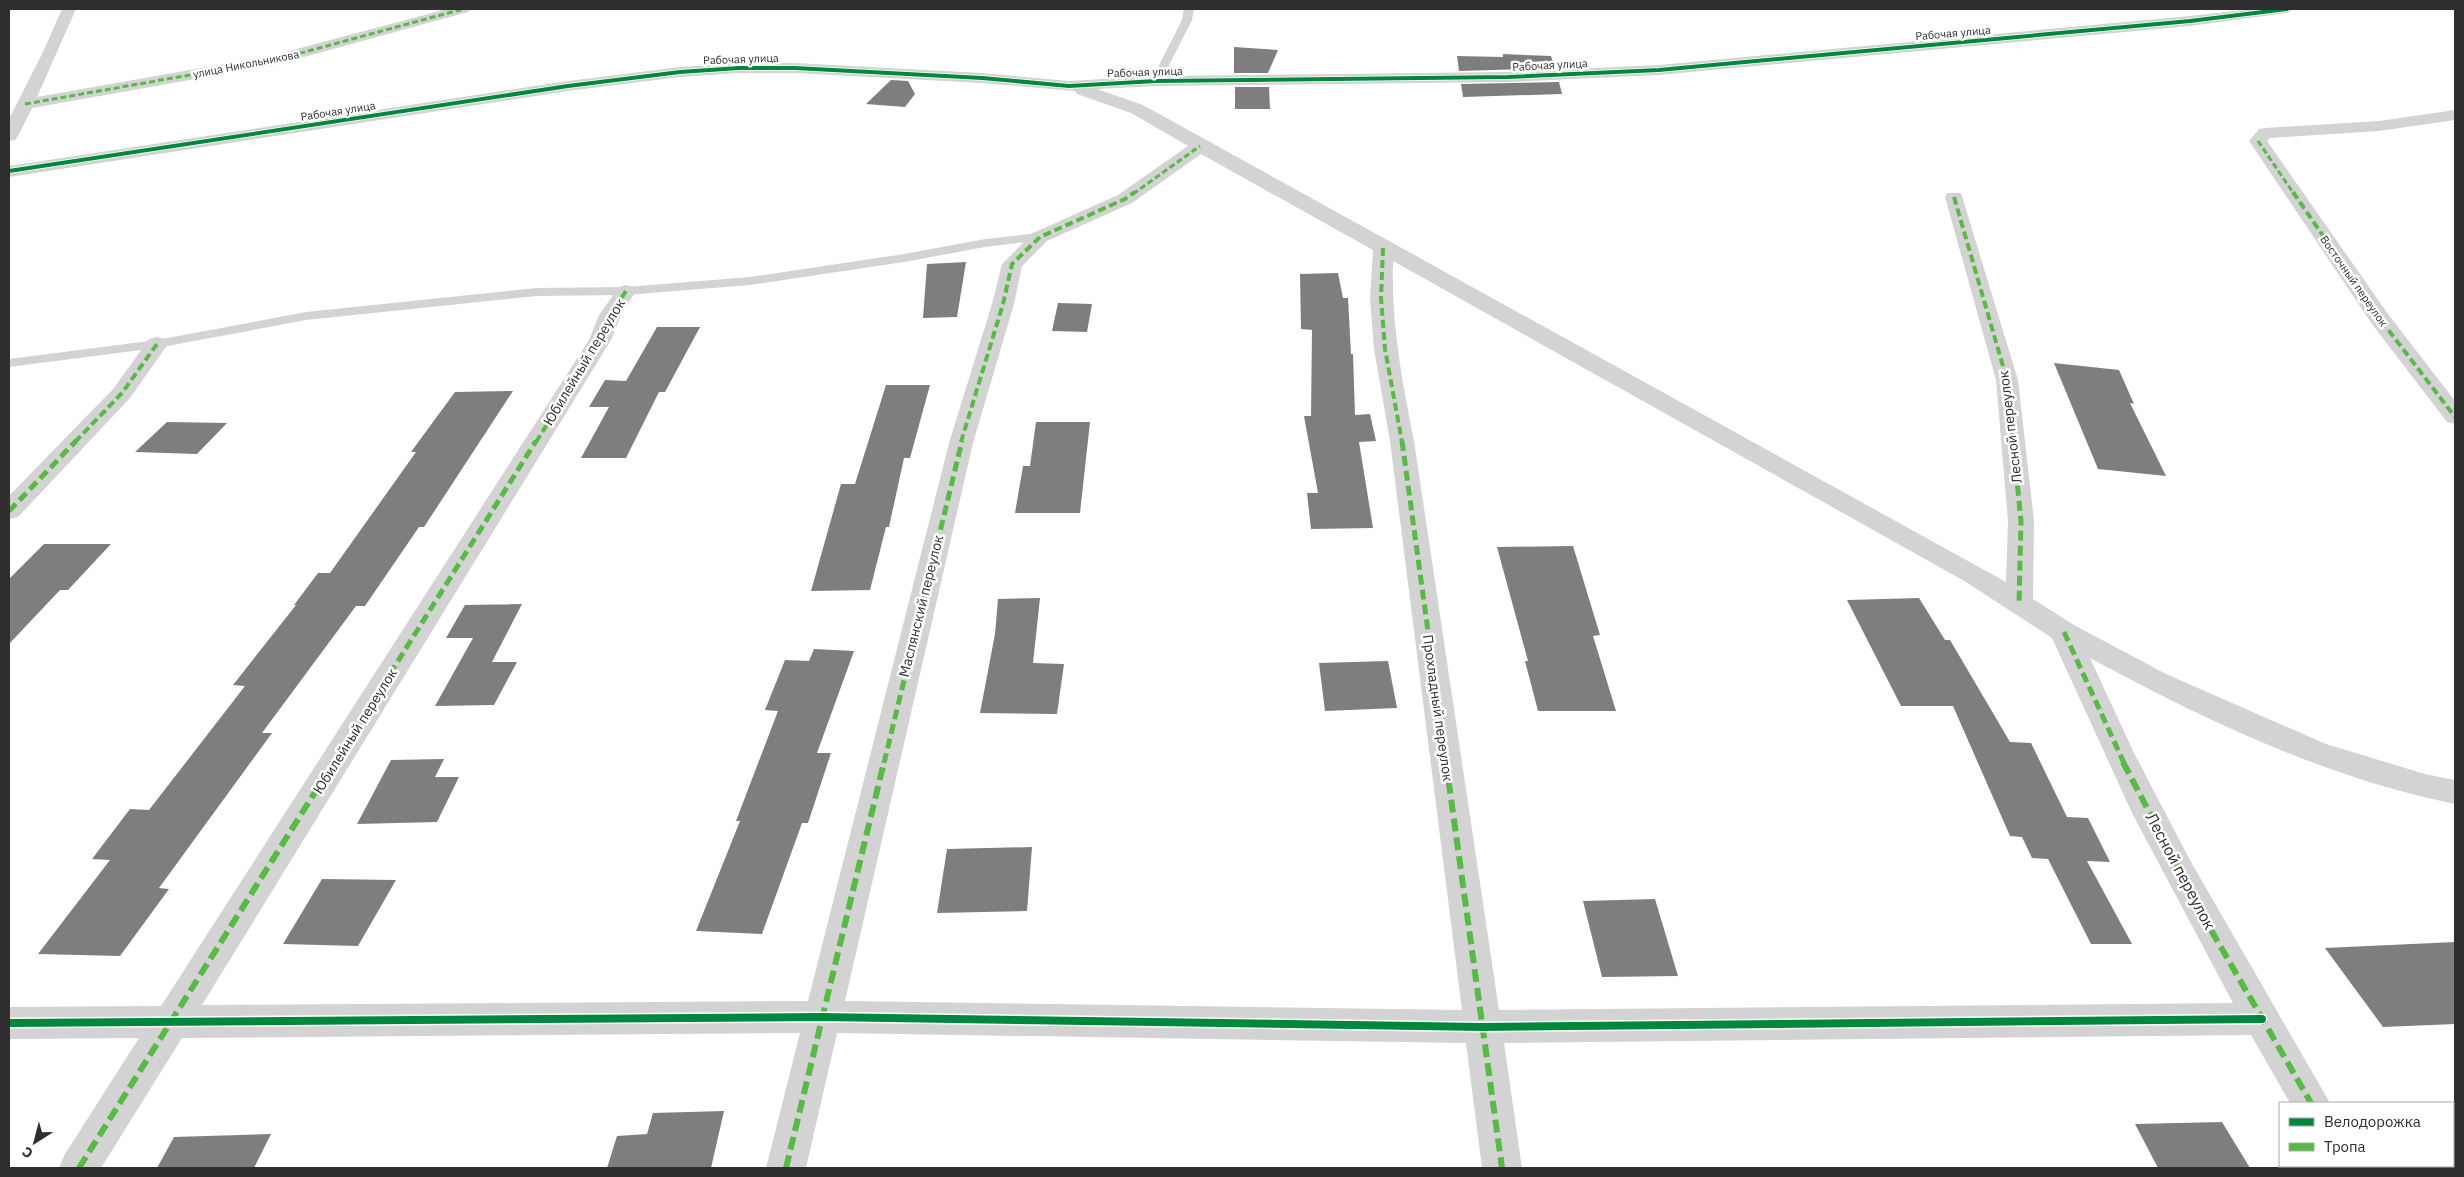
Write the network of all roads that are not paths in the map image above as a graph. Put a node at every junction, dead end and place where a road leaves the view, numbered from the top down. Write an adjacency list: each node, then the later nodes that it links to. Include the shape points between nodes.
1 (69, 9): 7 (street)
2 (463, 9): 7 (street, улица Никольникова, via 274,60)
3 (1189, 9): 5 (lane, via 1187,20)
4 (2287, 9): 5 (street, Рабочая улица, via 2190,21 1659,70 1508,77)
5 (1156, 81): 6 (street, Рабочая улица)
6 (1069, 86): 10 (street, via 1137,109); 11 (street, Рабочая улица, via 795,68 680,72)
7 (26, 104): 9 (street)
8 (2455, 115): 18 (street, Восточный переулок, via 2379,126 2264,133 2258,141 2380,319)
9 (9, 136)
10 (1200, 146): 13 (street, Маслянский переулок, via 1125,199); 14 (street)
11 (9, 171)
12 (1954, 197): 20 (street, Лесной переулок, via 2007,380 2021,521)
13 (1040, 237): 15 (lane, via 750,281); 23 (street, Маслянский переулок, via 1012,264 962,442)
14 (1383, 248): 20 (street, via 1976,576); 27 (street, Прохладный переулок, via 1384,349 1402,440)
15 (626, 291): 16 (lane, via 537,292 306,316); 25 (street, Юбилейный переулок, via 610,315 600,340)
16 (157, 344): 17 (lane); 19 (street, via 122,393)
17 (9, 363)
18 (2455, 418)
19 (9, 511)
20 (2019, 604): 21 (street)
21 (2064, 632): 22 (street, via 2156,681 2315,752); 24 (street, Лесной переулок, via 2088,690 2168,852)
22 (2455, 792)
23 (821, 1017): 25 (street); 27 (street); 30 (street, Маслянский переулок)
24 (2262, 1019): 27 (street); 28 (street, Лесной переулок)
25 (172, 1022): 26 (street); 29 (street, Юбилейный переулок)
26 (9, 1023)
27 (1482, 1027): 31 (street, Прохладный переулок)
28 (2310, 1102)
29 (78, 1168)
30 (786, 1168)
31 (1502, 1168)

